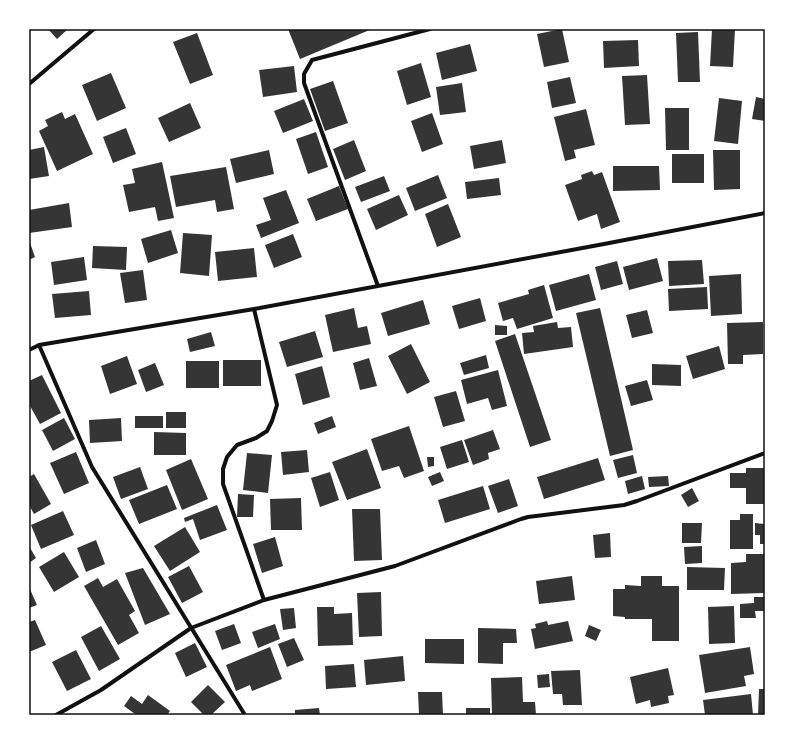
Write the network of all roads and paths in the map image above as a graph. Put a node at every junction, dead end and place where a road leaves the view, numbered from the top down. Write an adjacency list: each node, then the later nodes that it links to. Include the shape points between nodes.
1 (94, 29): 3 (street)
2 (430, 29): 5 (street, via 312,60 304,74 304,83)
3 (29, 84)
4 (765, 213): 5 (street)
5 (378, 286): 6 (street)
6 (254, 310): 7 (street); 10 (street, via 277,405 267,431 237,445 227,457 223,470 223,484)
7 (39, 345): 8 (street); 11 (street, via 92,467)
8 (29, 350)
9 (765, 453): 10 (street, via 624,505 521,519 395,566)
10 (264, 600): 11 (street)
11 (191, 628): 12 (street, via 101,690); 13 (street)
12 (56, 715)
13 (245, 715)

